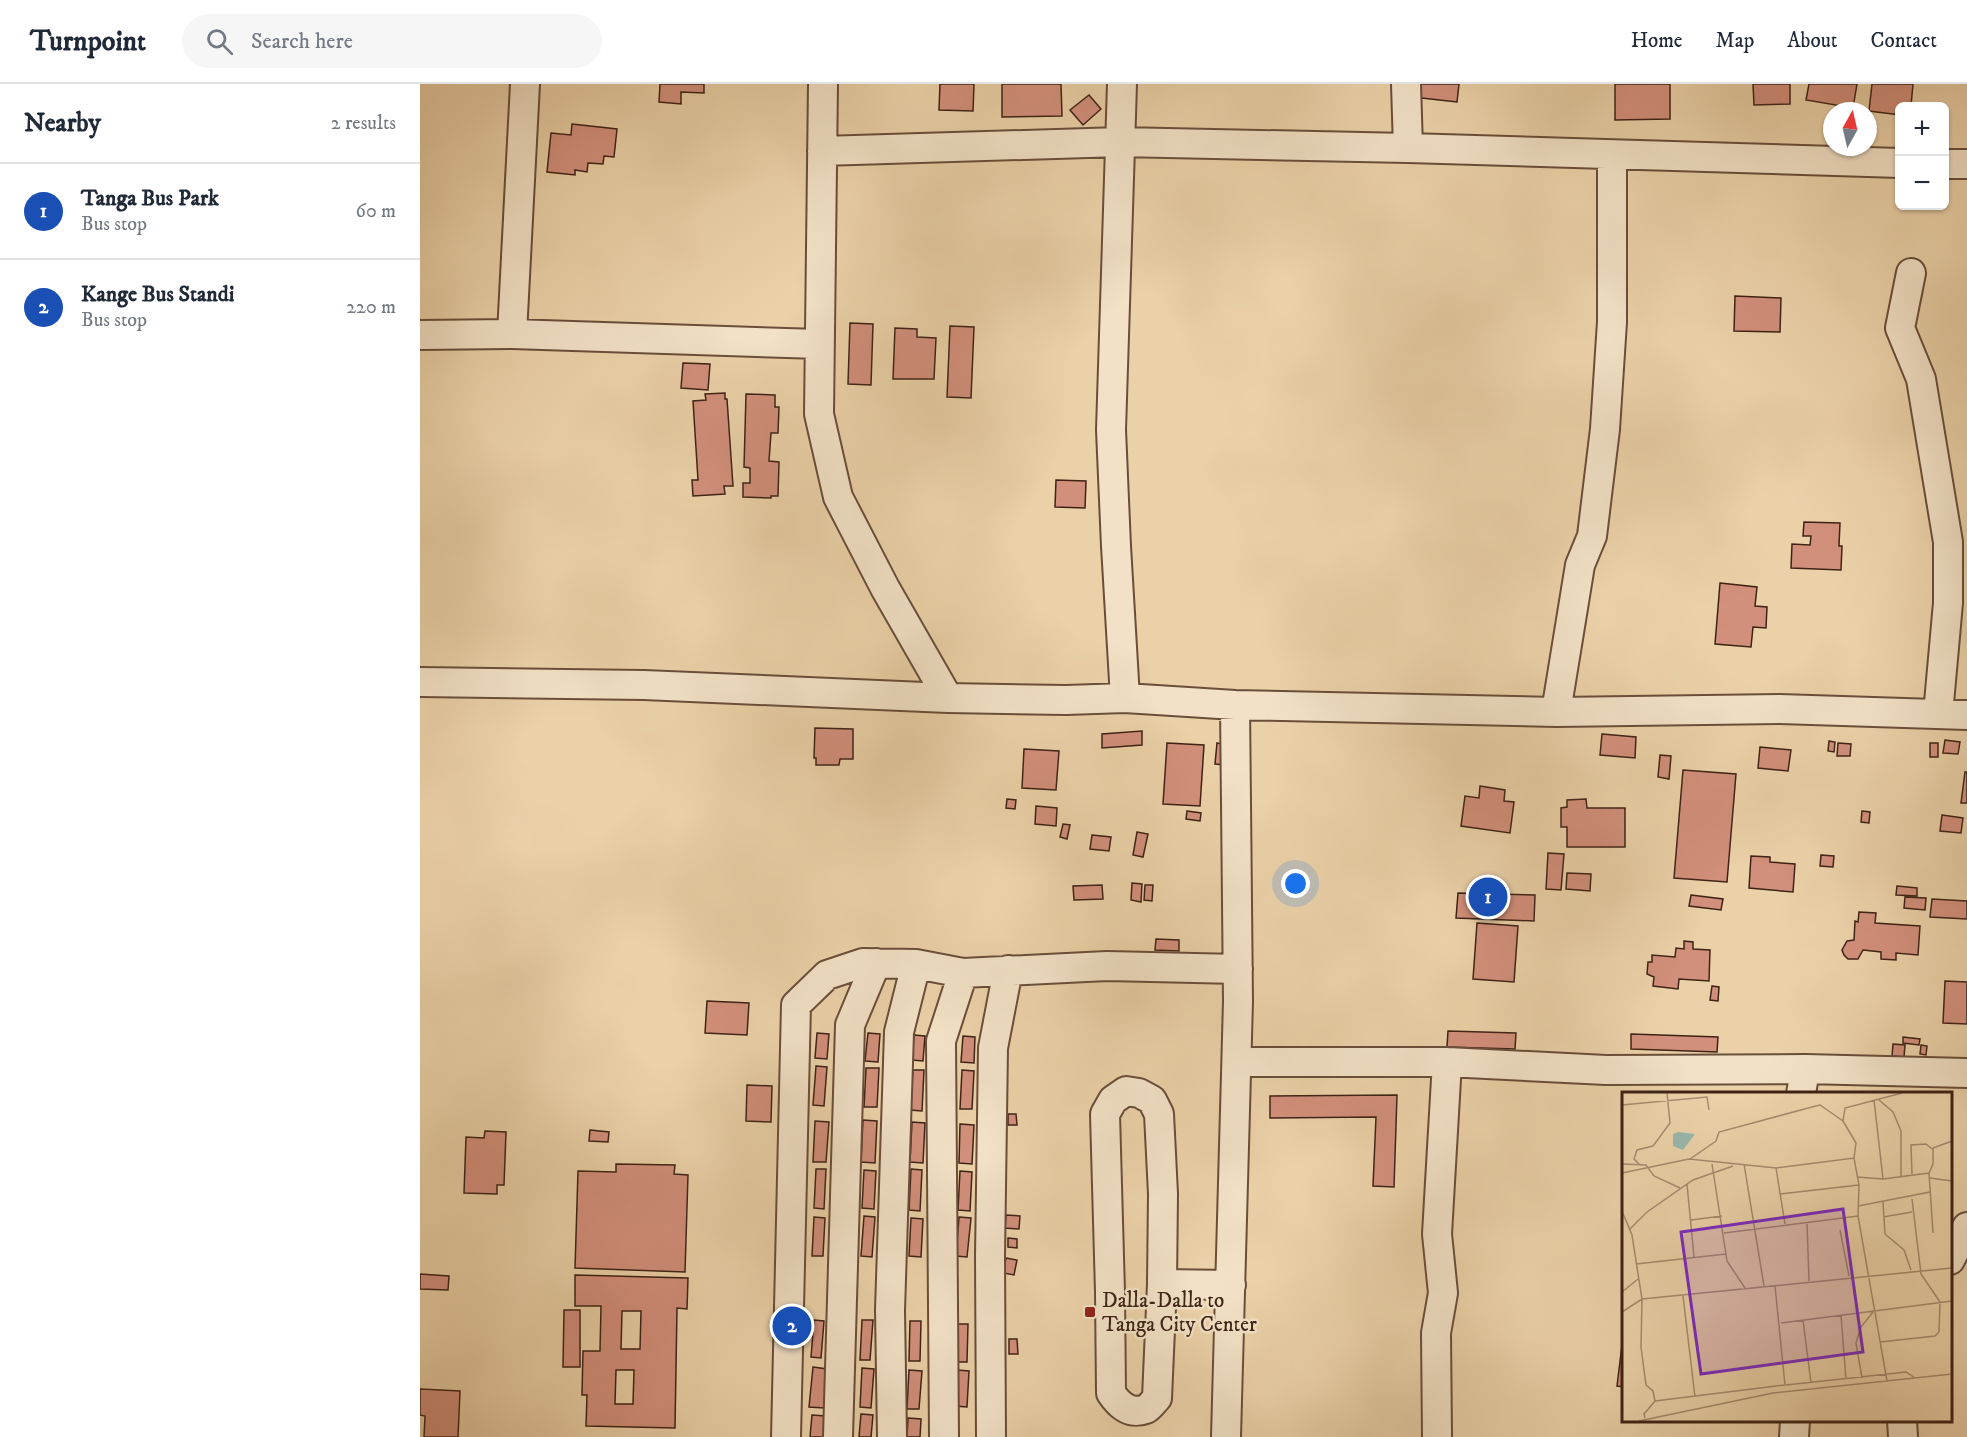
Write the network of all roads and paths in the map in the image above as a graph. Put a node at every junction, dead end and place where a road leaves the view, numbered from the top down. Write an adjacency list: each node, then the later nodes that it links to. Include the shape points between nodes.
1 (525, 84): 13 (street)
2 (823, 84): 7 (street)
3 (1122, 84): 5 (street)
4 (1406, 84): 6 (street)
5 (1120, 142): 6 (street); 7 (street); 18 (street, via 1112,430)
6 (1408, 148): 8 (street)
7 (822, 151): 15 (street)
8 (1612, 155): 9 (street); 20 (street, via 1612,322 1605,429 1592,536 1580,565)
9 (1895, 163)
10 (1949, 164): 11 (street)
11 (1967, 164)
12 (1911, 273): 21 (street, via 1900,328 1921,379 1948,542 1948,603)
13 (512, 334): 14 (street); 15 (street)
14 (420, 335)
15 (819, 344): 17 (street, via 819,414 838,498)
16 (420, 682): 17 (street, via 644,685)
17 (948, 698): 18 (street)
18 (1125, 698): 19 (street)
19 (1235, 705): 20 (street); 25 (street)
20 (1556, 712): 21 (street, via 1780,709)
21 (1938, 714): 22 (street)
22 (1967, 715)
23 (876, 963): 24 (street); 38 (street, via 863,963 827,975 796,1005); 39 (street, via 850,1025)
24 (916, 964): 27 (street); 40 (street, via 899,1032 890,1310)
25 (1238, 969): 26 (street, via 1107,966); 28 (street)
26 (1008, 970): 27 (street); 42 (street, via 993,1048)
27 (963, 973): 41 (street, via 941,1041)
28 (1237, 1062): 29 (street); 35 (street)
29 (1447, 1062): 31 (street); 44 (street, via 1437,1234 1443,1293 1436,1333)
30 (1967, 1073): 31 (street)
31 (1803, 1081)
32 (1967, 1227): 33 (street)
33 (1952, 1256)
34 (1162, 1284): 34 (street, via 1159,1114 1152,1100 1139,1092 1126,1091 1113,1100 1105,1114 1111,1393 1119,1405 1131,1410 1146,1409 1158,1398); 35 (street)
35 (1231, 1285): 43 (street)
36 (1795, 1422): 45 (street)
37 (1902, 1422): 46 (street)
38 (786, 1437)
39 (838, 1437)
40 (892, 1437)
41 (945, 1437)
42 (991, 1437)
43 (1226, 1437)
44 (1437, 1437)
45 (1794, 1437)
46 (1903, 1437)

